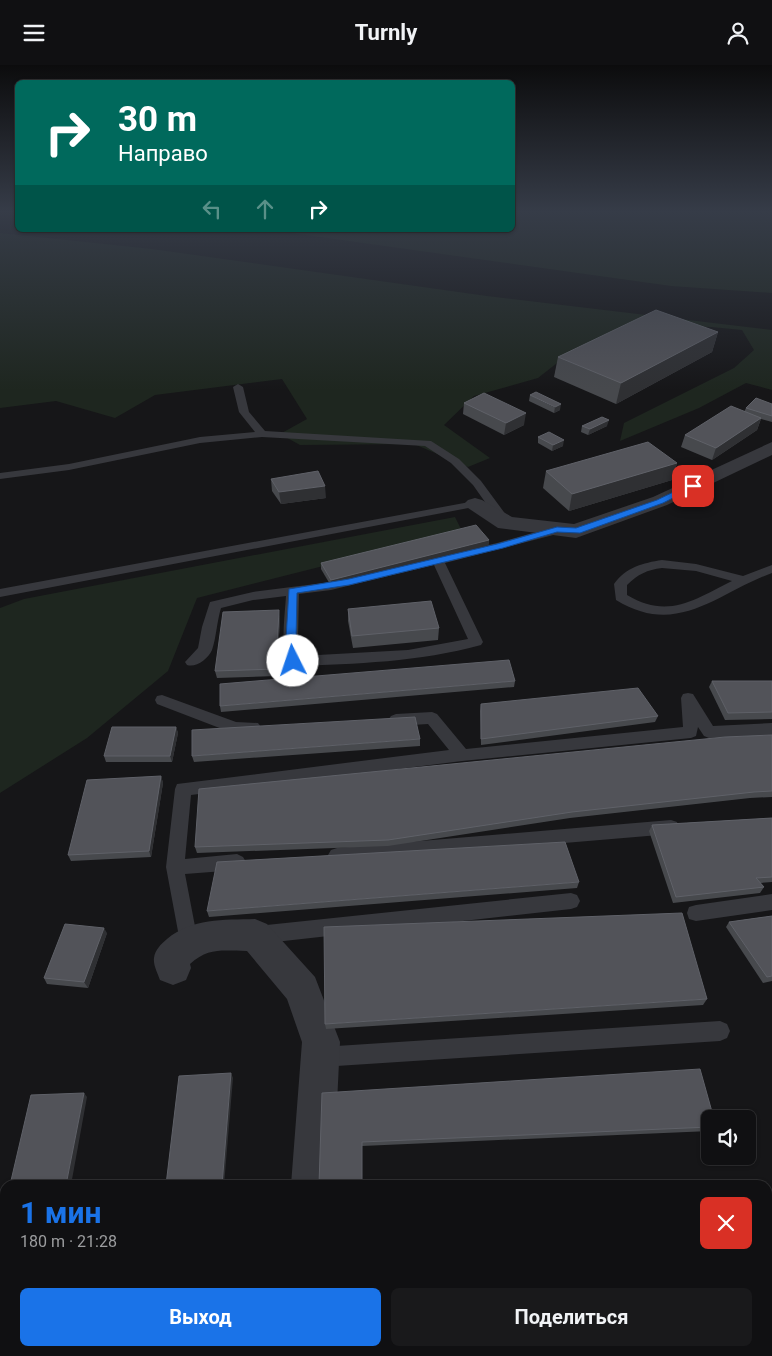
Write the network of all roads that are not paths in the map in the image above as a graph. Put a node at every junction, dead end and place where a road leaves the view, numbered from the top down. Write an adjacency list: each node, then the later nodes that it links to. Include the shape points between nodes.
1 (238, 387): 2 (lane, via 244,412)
2 (262, 434): 4 (lane, via 200,440 69,467); 6 (lane, via 427,443 455,461 477,483)
3 (772, 448): 7 (street, via 642,509 576,531)
4 (0, 476)
5 (475, 504): 6 (street); 12 (lane)
6 (506, 523): 7 (street)
7 (557, 529): 8 (lane)
8 (438, 561): 11 (lane, via 331,586); 11 (lane, via 476,642 446,651 293,661)
9 (772, 569): 10 (lane)
10 (744, 580): 10 (lane, via 685,566 644,566 628,574 620,584 621,597 631,605 650,609 690,608)
11 (292, 591): 13 (lane, via 215,605 205,650)
12 (0, 593)
13 (192, 662)
14 (162, 700): 16 (lane, via 235,728)
15 (382, 721): 18 (lane, via 432,718)
16 (264, 727)
17 (772, 729): 18 (lane, via 709,732 688,698 691,732)
18 (462, 755): 22 (lane, via 183,789)
19 (683, 826): 20 (lane)
20 (337, 855)
21 (245, 861): 22 (lane)
22 (175, 867): 27 (lane)
23 (571, 901): 26 (lane)
24 (772, 902): 25 (lane)
25 (696, 913)
26 (255, 935): 27 (street, via 208,936); 29 (street, via 302,989 320,1042)
27 (181, 955)
28 (720, 1031): 29 (lane)
29 (321, 1057): 30 (street)
30 (312, 1180)

